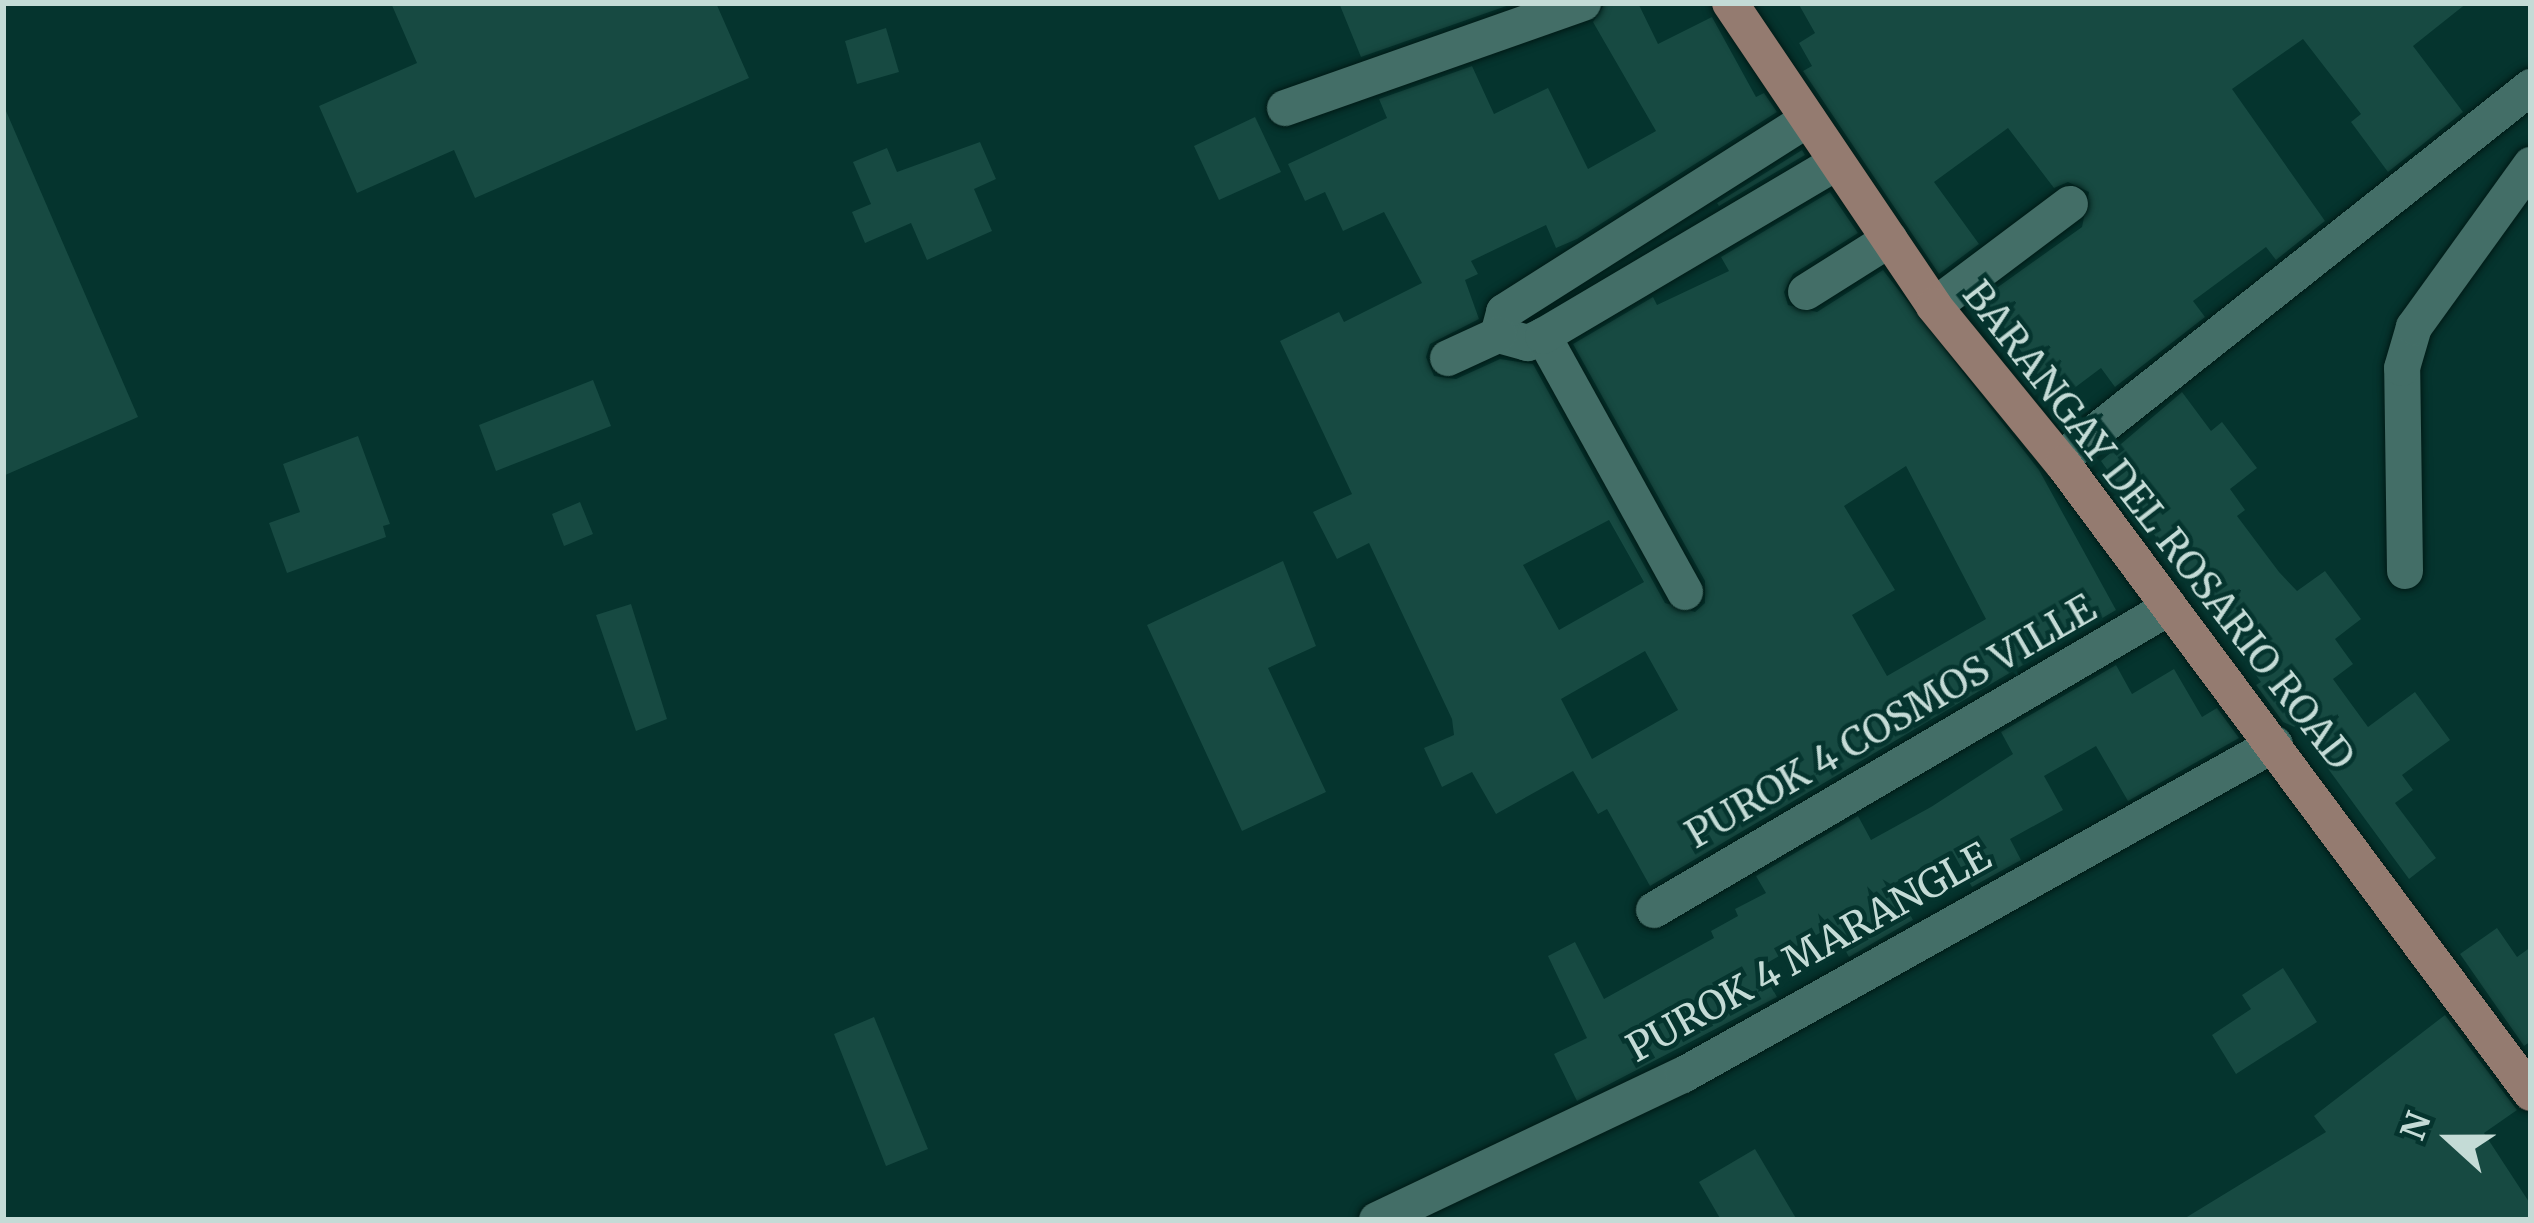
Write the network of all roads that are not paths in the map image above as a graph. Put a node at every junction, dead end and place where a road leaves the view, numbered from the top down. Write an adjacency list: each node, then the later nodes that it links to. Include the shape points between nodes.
1 (1582, 3): 4 (street)
2 (1730, 3): 5 (main road, BARANGAY DEL ROSARIO ROAD)
3 (2525, 106): 15 (street)
4 (1286, 108)
5 (1808, 119): 6 (main road, BARANGAY DEL ROSARIO ROAD); 12 (street, via 1513,303)
6 (1834, 164): 9 (main road, BARANGAY DEL ROSARIO ROAD); 13 (street)
7 (2531, 165): 16 (street, via 2414,327 2402,368)
8 (2071, 204): 11 (street)
9 (1890, 239): 10 (street); 11 (main road, BARANGAY DEL ROSARIO ROAD)
10 (1806, 292)
11 (1934, 306): 15 (main road, BARANGAY DEL ROSARIO ROAD)
12 (1498, 335): 13 (street, via 1528,343); 14 (street)
13 (1543, 336): 17 (street)
14 (1448, 358)
15 (2060, 460): 18 (main road, BARANGAY DEL ROSARIO ROAD)
16 (2405, 571)
17 (1685, 592)
18 (2170, 607): 19 (main road, BARANGAY DEL ROSARIO ROAD); 20 (street, PUROK 4 COSMOS VILLE)
19 (2275, 744): 21 (main road, BARANGAY DEL ROSARIO ROAD); 22 (street, PUROK 4 MARANGLE, via 1683,1075)
20 (1654, 910)
21 (2531, 1093)
22 (1377, 1220)

